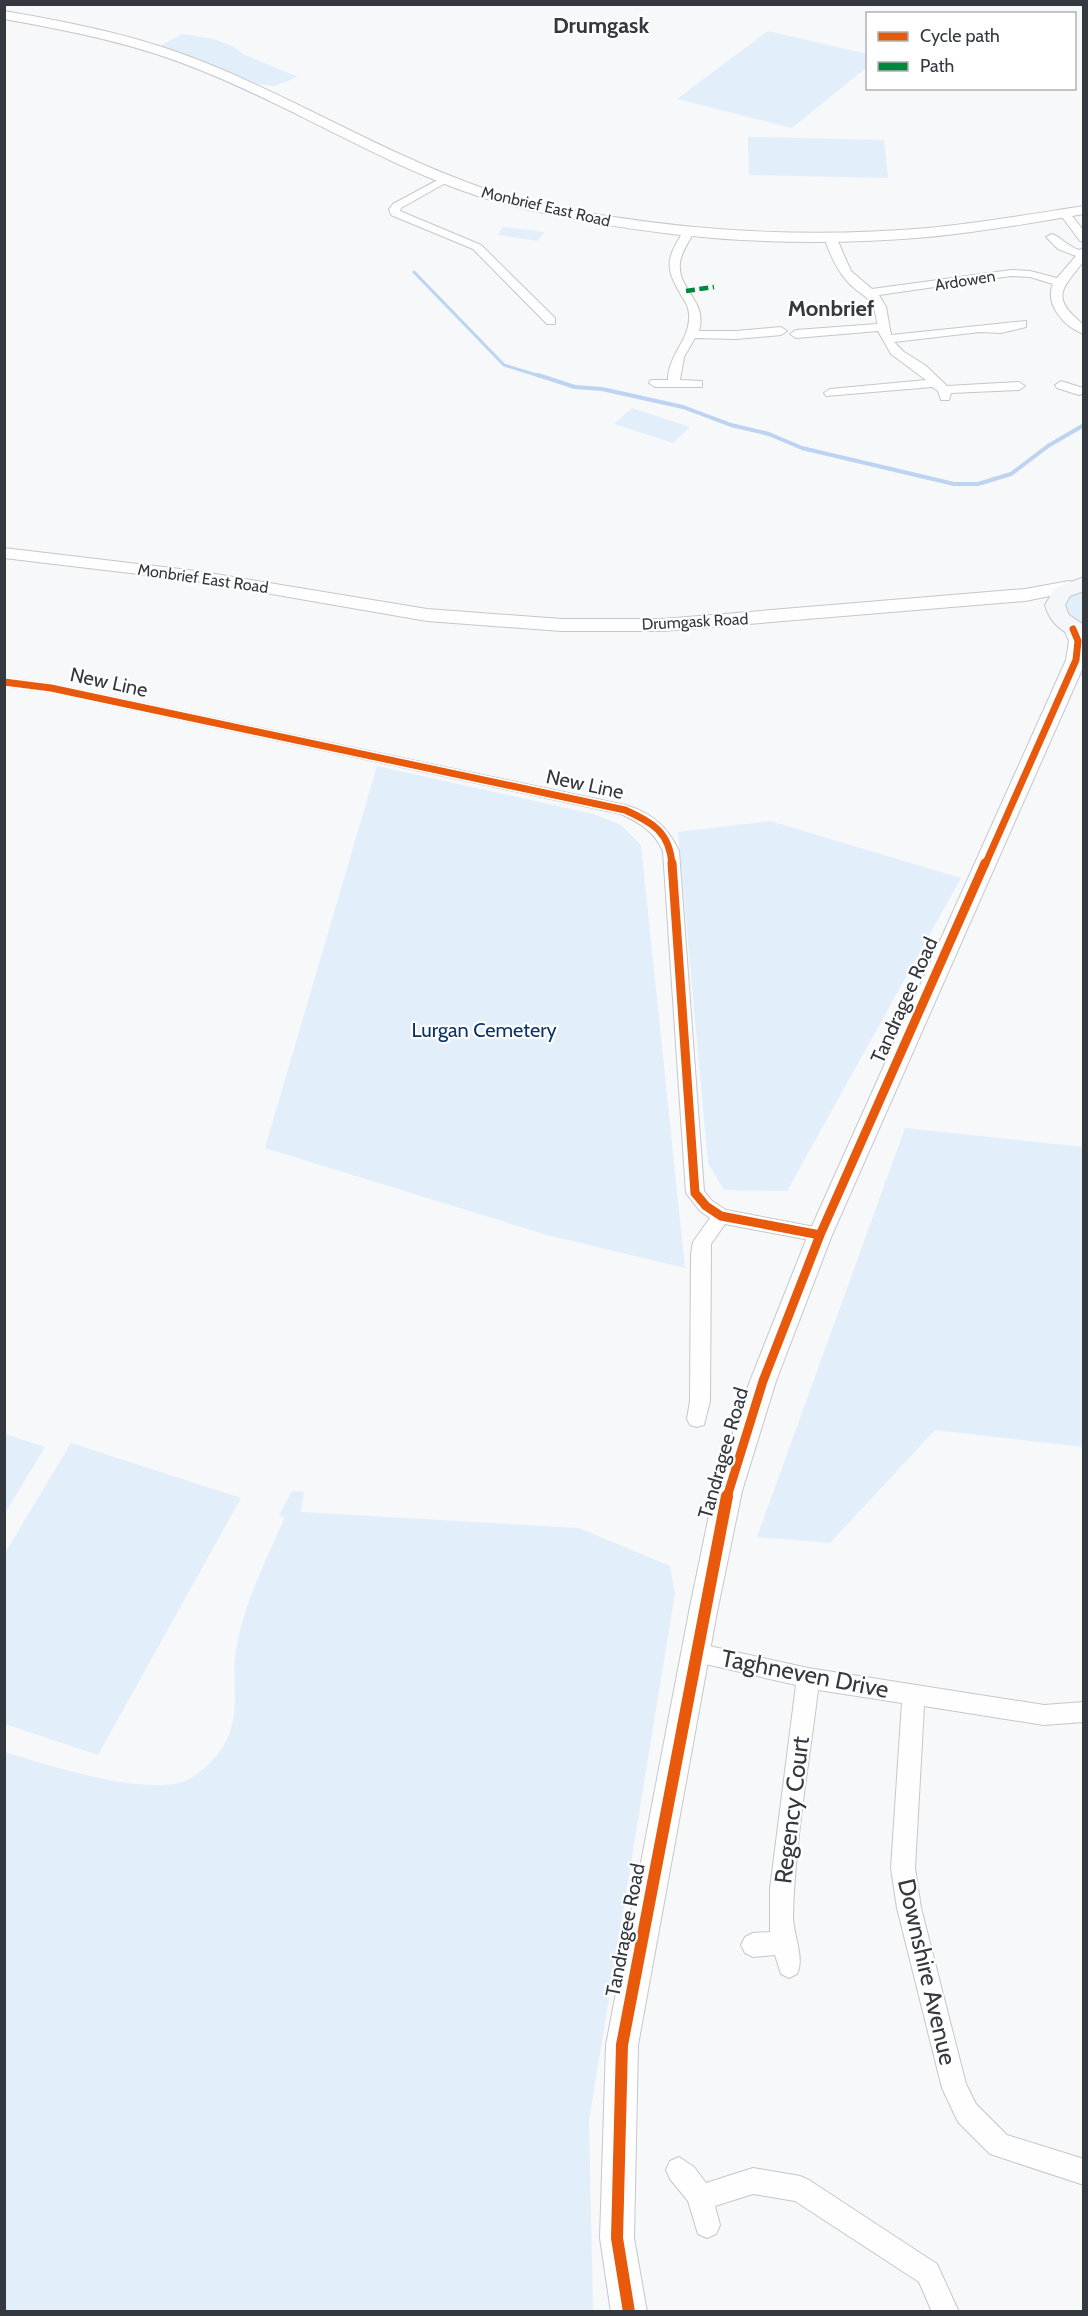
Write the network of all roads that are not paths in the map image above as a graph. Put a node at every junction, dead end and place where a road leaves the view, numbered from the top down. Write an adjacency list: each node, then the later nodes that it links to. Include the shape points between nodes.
1 (4, 15): 2 (street, Monbrief East Road, via 121,38 189,60)
2 (445, 179): 5 (street, Monbrief East Road, via 512,201); 12 (street, via 397,206 395,213 477,246)
3 (1083, 210): 4 (street, Monbrief East Road)
4 (1064, 213): 6 (street, Monbrief East Road, via 926,232); 8 (street)
5 (688, 232): 6 (street, Monbrief East Road); 16 (street, via 673,265 694,305 695,323)
6 (830, 237): 11 (street, via 846,273)
7 (1052, 237): 9 (street, via 1066,250)
8 (1083, 239)
9 (1083, 253): 10 (street)
10 (1060, 282): 11 (street, Ardowen, via 1011,273 935,280); 14 (street, via 1056,297 1061,311)
11 (870, 293): 15 (street, via 881,307)
12 (551, 321)
13 (1022, 324): 15 (street, via 1001,329)
14 (1081, 326)
15 (885, 333): 17 (street); 20 (street, via 898,355 920,367)
16 (690, 334): 18 (street); 21 (street, via 675,359)
17 (796, 334)
18 (774, 335)
19 (656, 383): 21 (street)
20 (933, 383): 24 (street, via 945,394); 26 (street, via 848,397)
21 (674, 384): 22 (street)
22 (698, 384)
23 (1061, 385): 25 (street)
24 (1014, 390)
25 (1078, 392)
26 (830, 393)
27 (4, 553): 30 (street, Monbrief East Road, via 197,576)
28 (1078, 584): 29 (street); 31 (main road, via 1057,597 1055,605 1057,613)
29 (990, 598): 30 (street, Drumgask Road, via 663,625 562,625); 31 (street, via 1035,605)
30 (400, 611)
31 (1073, 628): 32 (street, Tandragee Road)
32 (1080, 657): 35 (street, Tandragee Road)
33 (4, 682): 34 (street, New Line, via 51,688 367,754 625,810 649,820 664,834 671,851 695,1192)
34 (721, 1216): 35 (street); 36 (street, via 702,1242 700,1254)
35 (820, 1235): 37 (street, Tandragee Road, via 763,1381 728,1491)
36 (697, 1419)
37 (696, 1653): 38 (street, Taghneven Drive); 46 (street, Tandragee Road, via 622,2045 618,2238)
38 (808, 1678): 39 (street, Taghneven Drive); 41 (street, Regency Court, via 782,1889 786,1955)
39 (915, 1694): 40 (street, Taghneven Drive, via 1044,1715); 43 (street, Downshire Avenue, via 903,1868 909,1908 954,2088 967,2112 999,2145)
40 (1083, 1712)
41 (753, 1945)
42 (679, 2170): 44 (street, via 692,2180)
43 (1083, 2172)
44 (701, 2198): 45 (street); 47 (street, via 753,2181 800,2190 928,2273)
45 (707, 2225)
46 (629, 2312)
47 (946, 2312)

